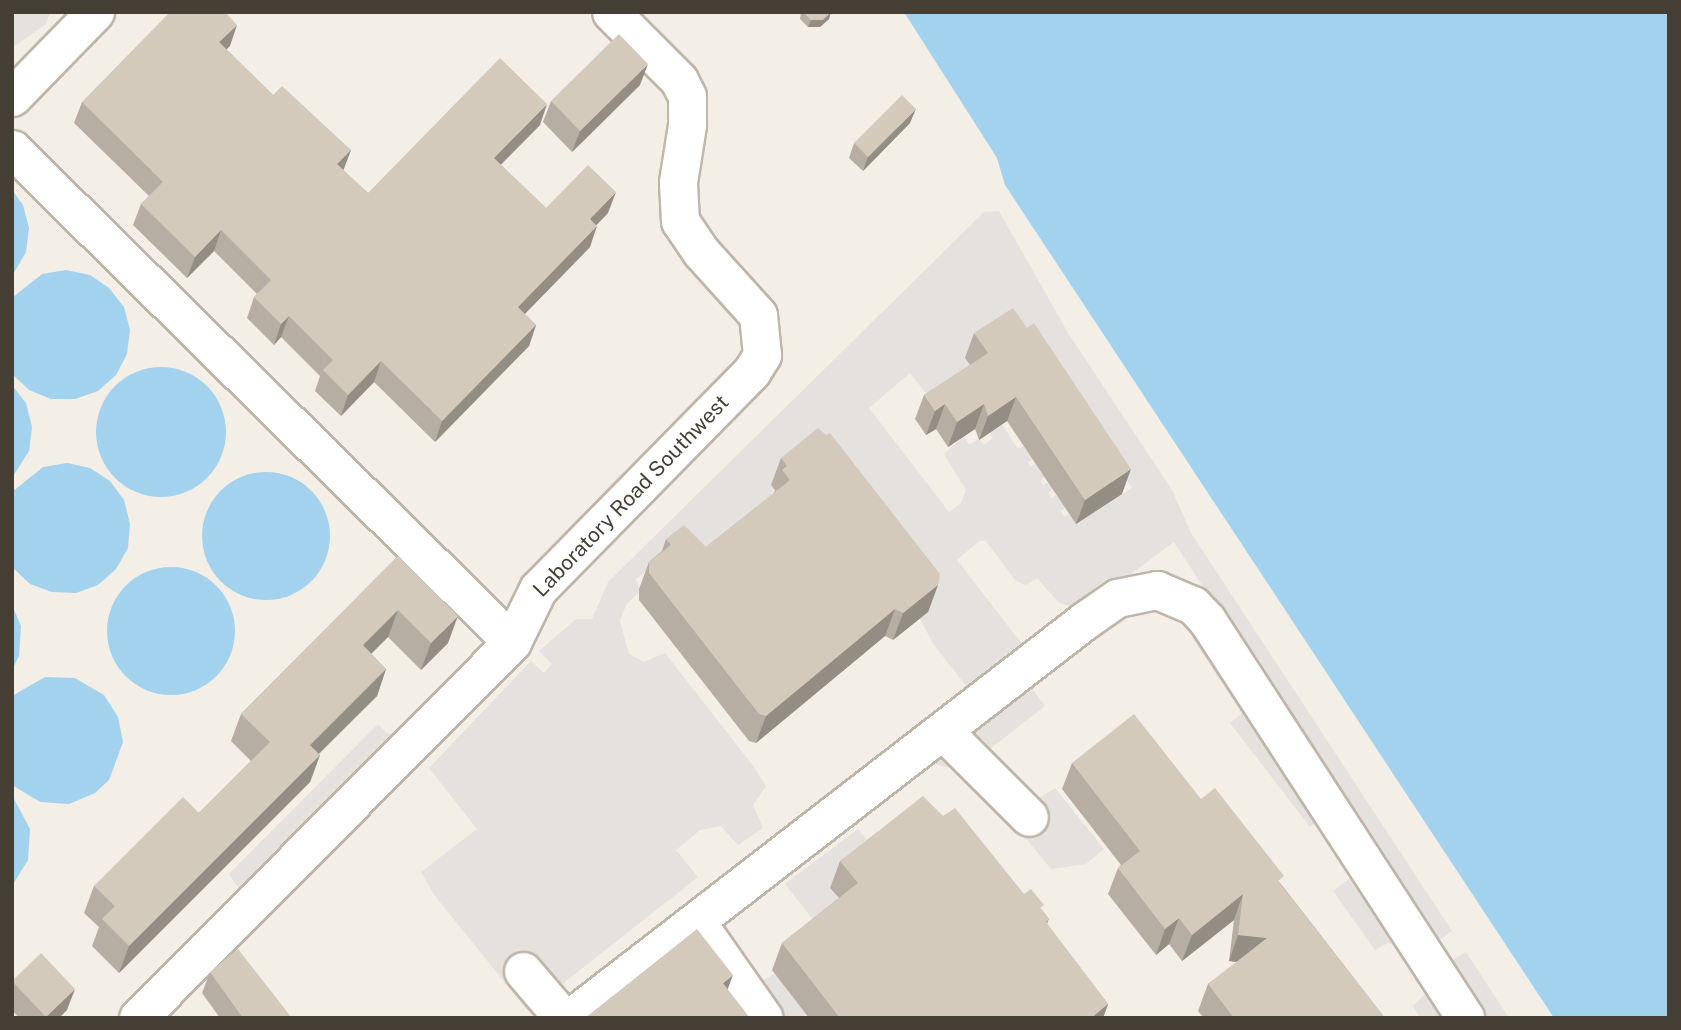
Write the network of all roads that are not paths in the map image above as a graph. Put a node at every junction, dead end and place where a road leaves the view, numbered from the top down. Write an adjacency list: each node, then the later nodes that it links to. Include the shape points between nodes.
1 (95, 12): 3 (lane)
2 (611, 12): 5 (lane, Laboratory Road Southwest, via 679,80 687,96 677,192 680,220 701,252 758,314 762,355 752,371 538,589)
3 (12, 97)
4 (12, 149): 5 (lane)
5 (512, 642): 10 (lane, Laboratory Road Southwest)
6 (944, 732): 7 (lane); 8 (lane); 14 (lane, via 1006,676 1117,598 1157,590 1193,605 1335,811 1365,868)
7 (1029, 817)
8 (696, 921): 12 (lane); 13 (lane)
9 (523, 971): 11 (lane)
10 (138, 1018)
11 (563, 1018)
12 (570, 1018)
13 (764, 1018)
14 (1465, 1018)

